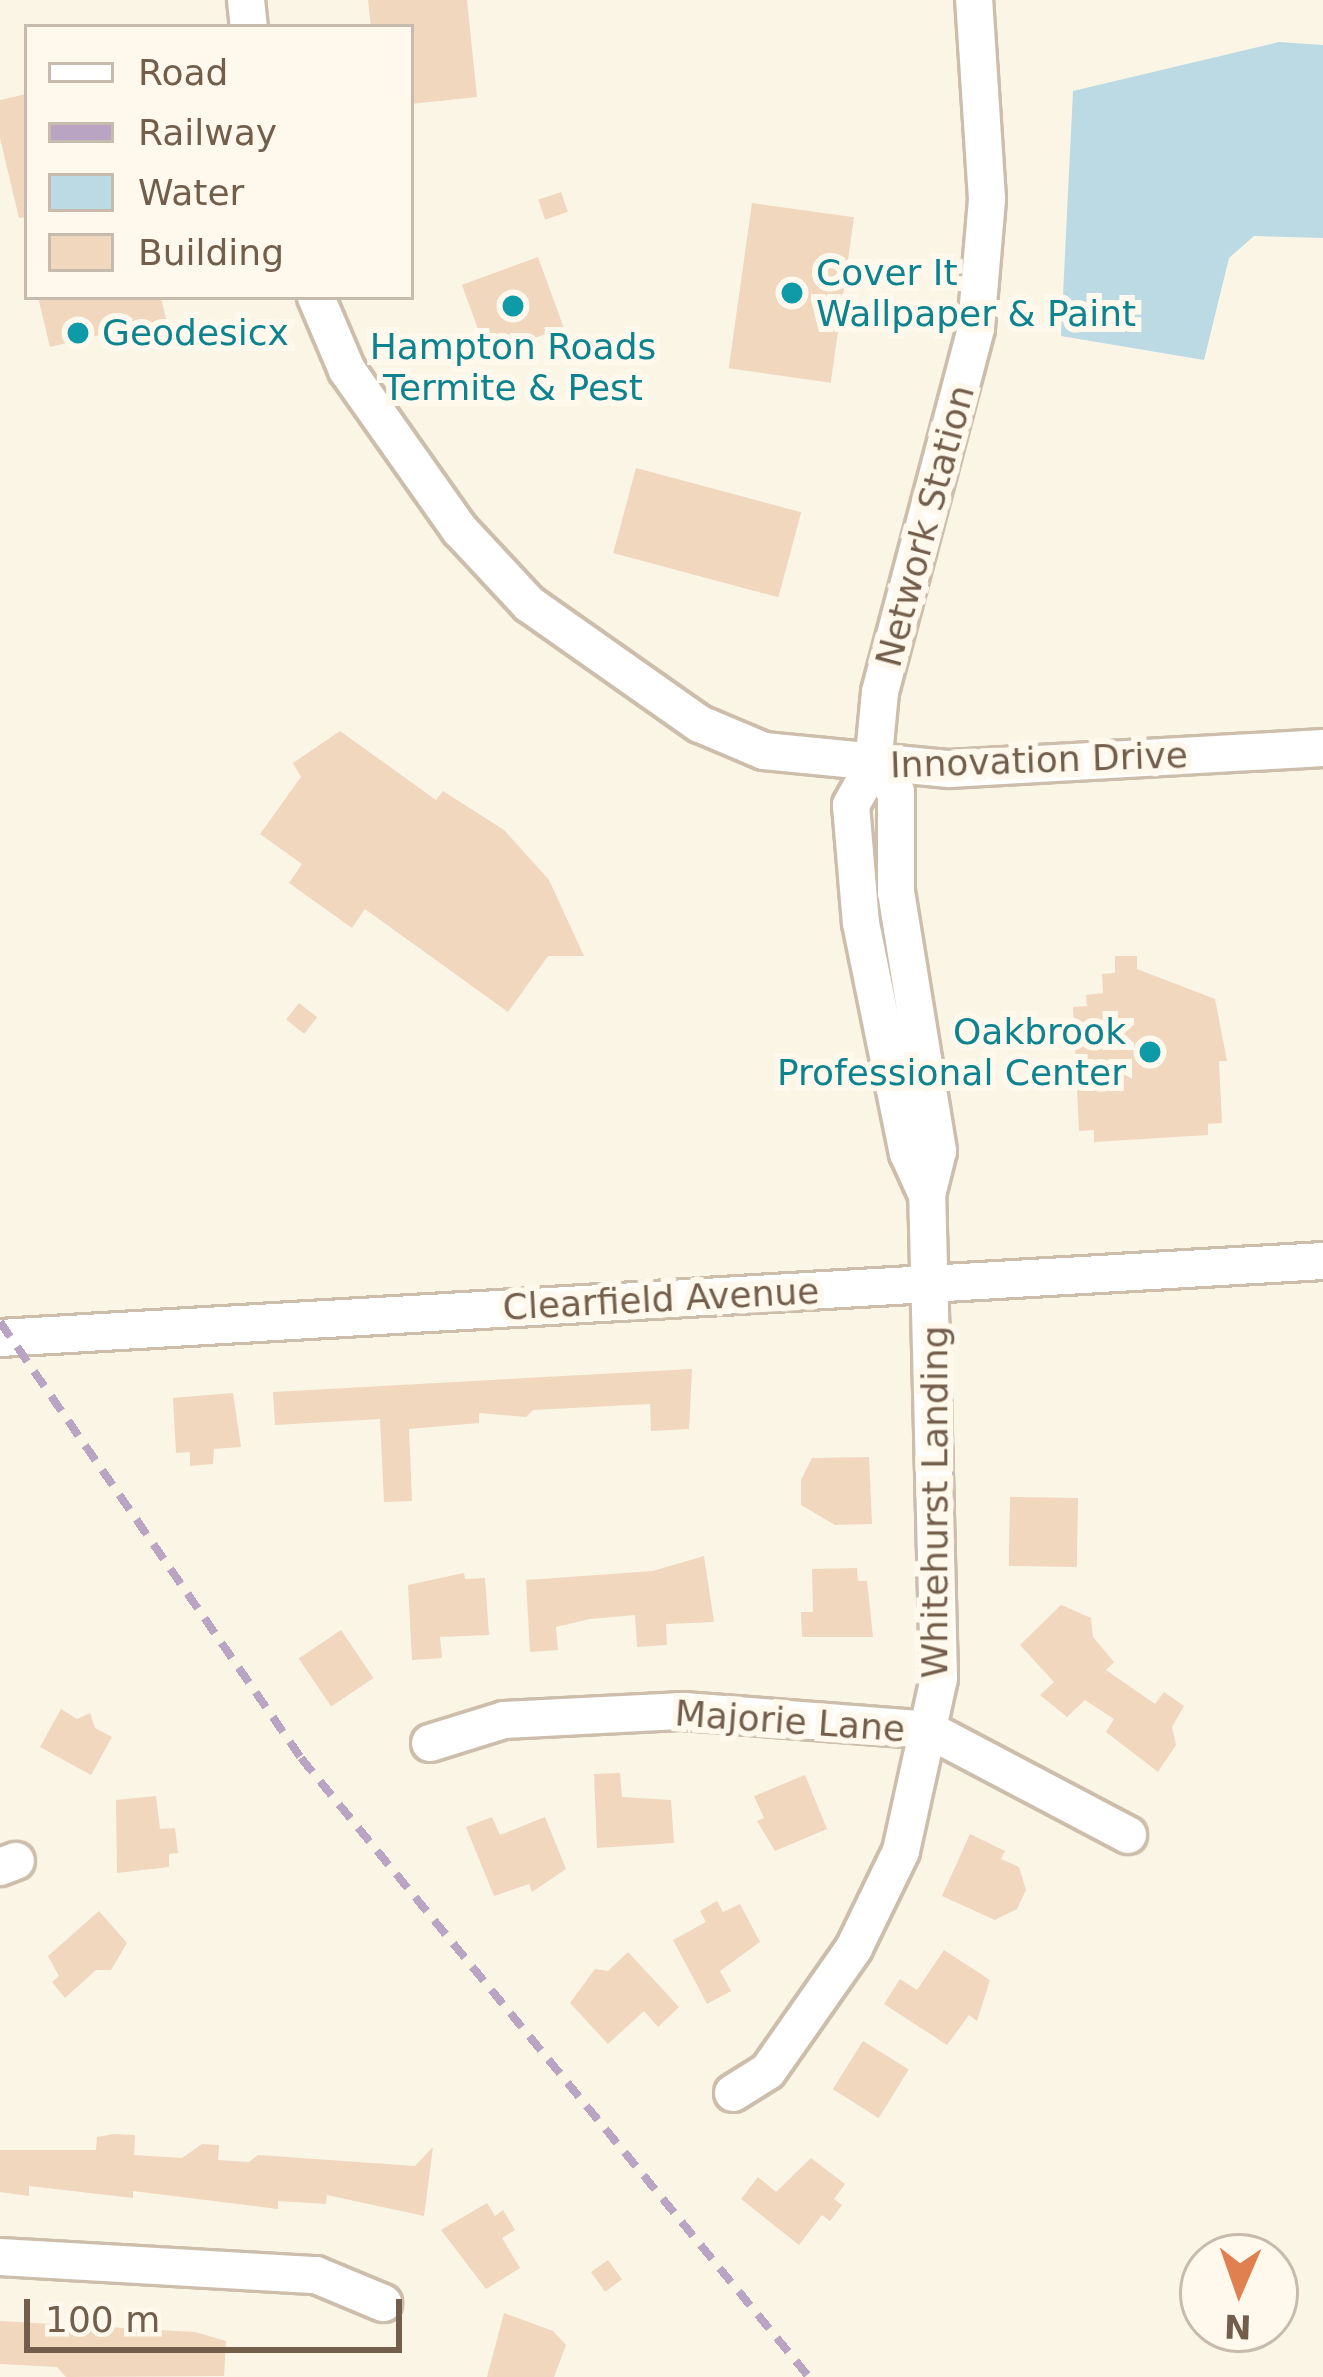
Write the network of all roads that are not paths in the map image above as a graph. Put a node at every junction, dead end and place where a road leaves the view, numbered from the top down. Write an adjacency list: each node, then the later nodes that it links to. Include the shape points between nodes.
1 (974, 0): 4 (street, Network Station, via 987,200 976,328 880,692)
2 (317, 300): 4 (street, Innovation Drive, via 347,370 398,451 529,604 601,662 700,724 764,751)
3 (1323, 748): 4 (street, Innovation Drive)
4 (873, 766): 6 (street, Network Station, via 896,792 896,892 938,1151 927,1196)
5 (1323, 1261): 6 (street, Clearfield Avenue)
6 (935, 1282): 7 (street, Clearfield Avenue); 8 (street, Whitehurst Landing, via 942,1588)
7 (0, 1338)
8 (929, 1730): 9 (street, Majorie Lane, via 684,1711 504,1720); 10 (street, Majorie Lane); 11 (street, Whitehurst Landing, via 901,1851 854,1948 768,2071)
9 (430, 1743)
10 (1129, 1835)
11 (733, 2093)
12 (0, 2257): 13 (street, via 316,2276)
13 (382, 2303)

